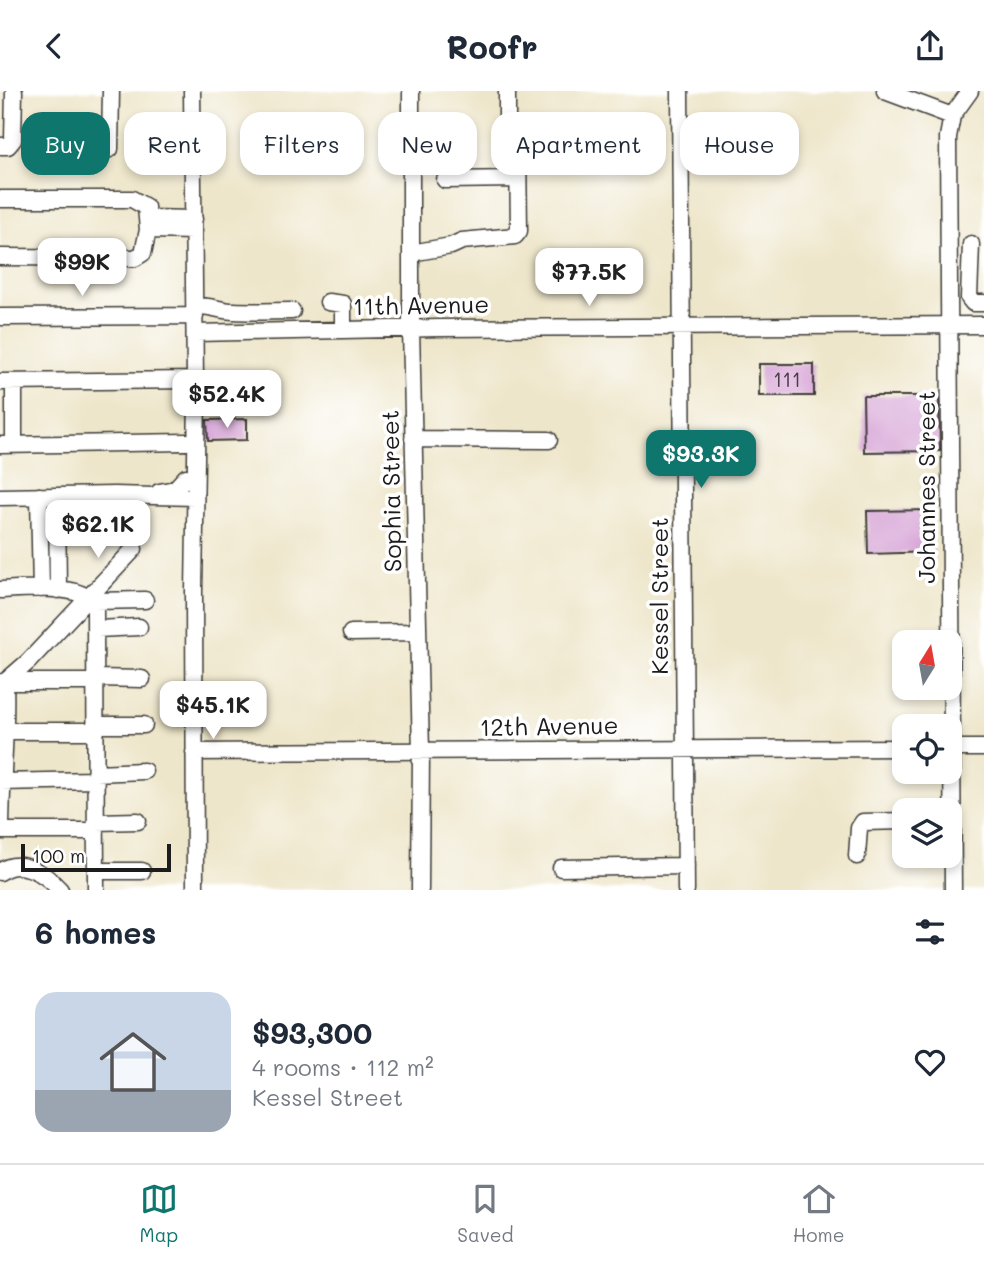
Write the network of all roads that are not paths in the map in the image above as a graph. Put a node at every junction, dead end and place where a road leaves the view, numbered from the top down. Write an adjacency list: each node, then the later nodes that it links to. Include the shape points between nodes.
1 (14, 91): 10 (street, via 13,140)
2 (111, 91): 11 (street)
3 (191, 91): 16 (street)
4 (411, 91): 19 (street, Sophia Street)
5 (507, 91): 12 (street)
6 (680, 91): 28 (street, Kessel Street)
7 (885, 91): 9 (street)
8 (970, 91): 9 (street, Johannes Street)
9 (952, 116): 17 (street, Johannes Street)
10 (0, 146)
11 (110, 149)
12 (518, 179): 13 (street); 19 (street, via 519,231 515,236 462,241)
13 (446, 180)
14 (0, 199): 15 (street, via 128,198 146,208)
15 (148, 224): 16 (street); 20 (street, via 144,253 135,258)
16 (194, 225): 23 (street)
17 (948, 244): 18 (street); 26 (street, Johannes Street)
18 (977, 244): 22 (street, via 969,298)
19 (411, 253): 29 (street, Sophia Street)
20 (0, 257)
21 (328, 302): 30 (street, via 343,303)
22 (984, 303)
23 (195, 311): 24 (street, via 212,306 233,311); 25 (street); 31 (street)
24 (292, 311)
25 (0, 317)
26 (948, 325): 27 (street, 11th Avenue); 28 (street, 11th Avenue); 57 (street, Johannes Street)
27 (984, 325)
28 (681, 326): 29 (street, 11th Avenue); 64 (street, Kessel Street)
29 (411, 329): 30 (street, 11th Avenue); 34 (street, Sophia Street)
30 (343, 330): 31 (street, 11th Avenue)
31 (195, 333): 32 (street)
32 (195, 380): 33 (street); 36 (street); 43 (street)
33 (7, 382): 37 (street)
34 (413, 439): 35 (street); 52 (street, Sophia Street)
35 (549, 440)
36 (187, 442): 37 (street); 38 (street)
37 (7, 444)
38 (186, 477): 39 (street, via 175,489); 43 (street)
39 (114, 495): 42 (street); 43 (street)
40 (0, 496): 41 (street)
41 (39, 496): 42 (street); 45 (street)
42 (57, 496): 47 (street)
43 (190, 497): 65 (street)
44 (134, 549): 48 (street)
45 (41, 589): 46 (street); 47 (street)
46 (0, 590)
47 (58, 590): 48 (street, via 75,591)
48 (91, 599): 49 (street); 51 (street); 56 (street)
49 (145, 600)
50 (139, 627): 51 (street)
51 (97, 629): 55 (street)
52 (418, 632): 53 (street); 66 (street, Sophia Street)
53 (351, 633)
54 (142, 679): 55 (street)
55 (96, 680): 56 (street); 59 (street)
56 (3, 682): 60 (street)
57 (951, 714)
58 (145, 725): 59 (street)
59 (96, 728): 60 (street); 68 (street)
60 (7, 731): 69 (street)
61 (892, 748): 64 (street, 12th Avenue)
62 (962, 748): 63 (street)
63 (984, 748)
64 (684, 749): 66 (street, 12th Avenue); 75 (street, Kessel Street)
65 (194, 752): 66 (street, 12th Avenue); 83 (street)
66 (421, 752): 84 (street, Sophia Street)
67 (144, 771): 68 (street)
68 (95, 776): 69 (street); 72 (street)
69 (0, 782): 73 (street)
70 (138, 821): 72 (street)
71 (892, 822): 74 (street, via 863,823)
72 (96, 827): 73 (street); 78 (street)
73 (0, 831)
74 (858, 856)
75 (686, 866): 76 (street); 85 (street, Kessel Street)
76 (561, 868)
77 (952, 868): 86 (street, Johannes Street)
78 (96, 871): 79 (street); 82 (street)
79 (142, 871)
80 (0, 872): 81 (street, via 10,867 38,870)
81 (60, 890)
82 (96, 890)
83 (195, 890)
84 (420, 890)
85 (686, 890)
86 (953, 890)

